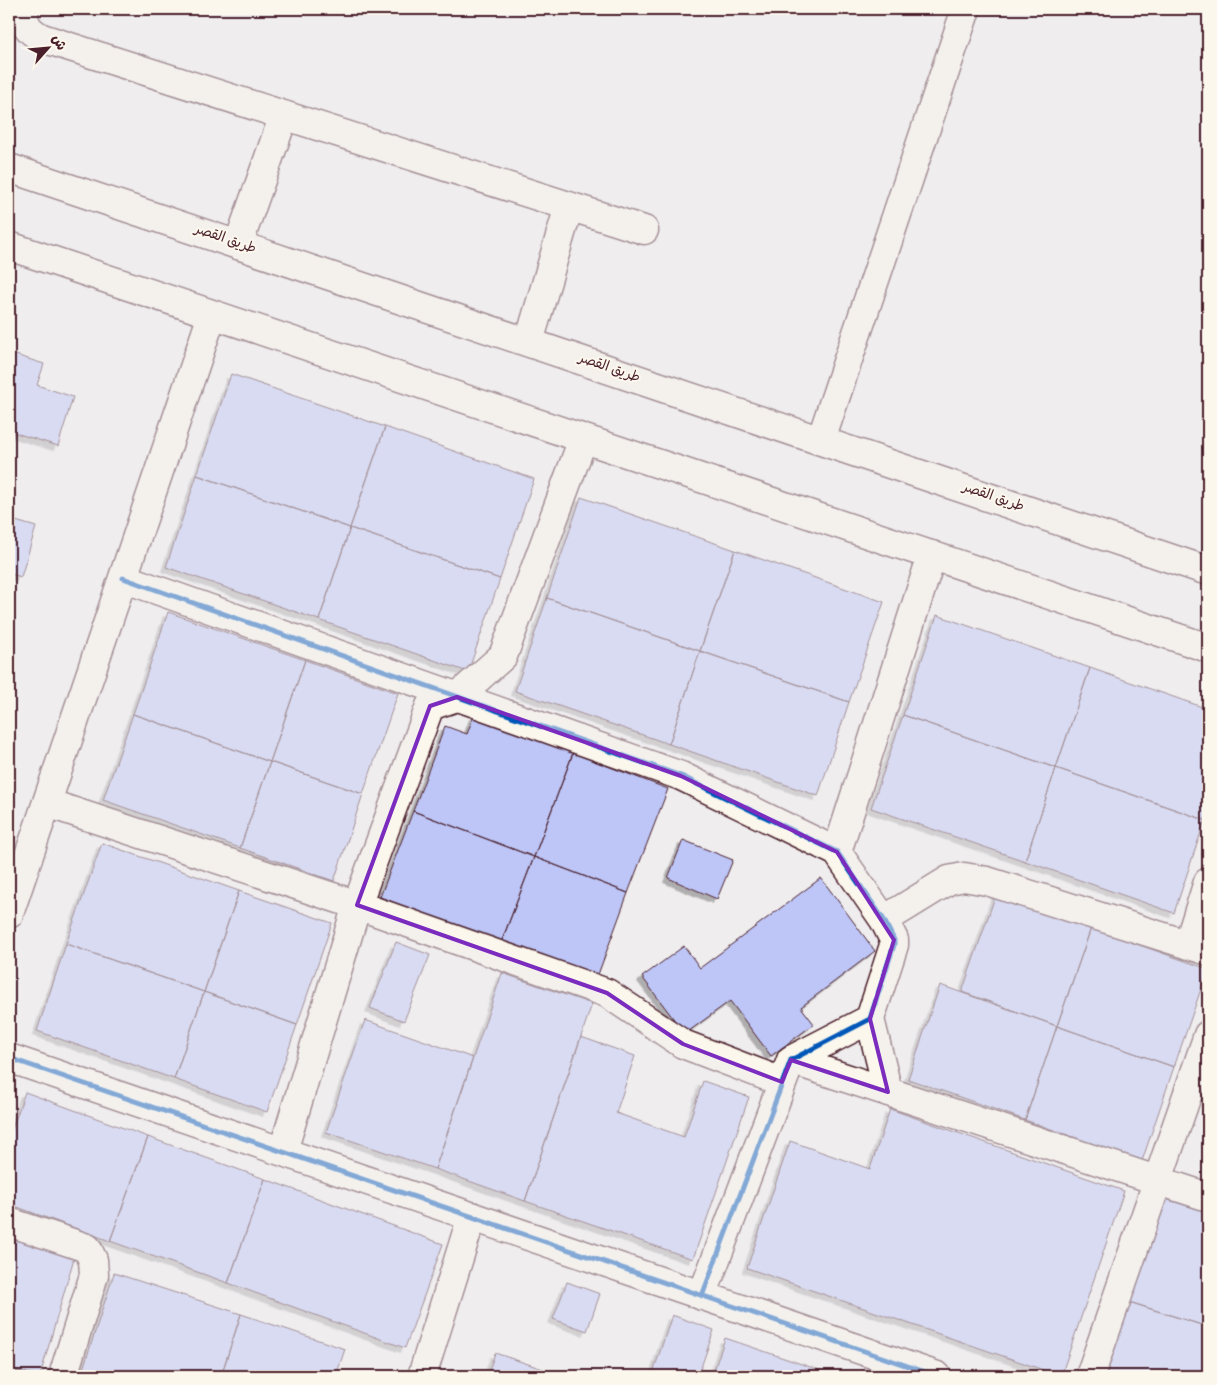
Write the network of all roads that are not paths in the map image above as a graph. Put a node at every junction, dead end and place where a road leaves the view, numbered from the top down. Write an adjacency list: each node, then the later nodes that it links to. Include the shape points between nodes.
1 (24, 9): 3 (street, via 24,22 30,32 42,38)
2 (966, 9): 12 (street)
3 (284, 115): 5 (street); 7 (street)
4 (9, 168): 7 (street, طريق القصر)
5 (569, 206): 6 (street); 10 (street)
6 (644, 230)
7 (238, 244): 10 (street, طريق القصر)
8 (9, 246): 9 (street)
9 (212, 315): 11 (street); 15 (street)
10 (529, 342): 12 (street, طريق القصر)
11 (583, 439): 13 (street); 17 (street, via 503,656)
12 (821, 440): 14 (street, طريق القصر)
13 (932, 555): 16 (street); 19 (street)
14 (1208, 571)
15 (123, 578): 17 (street); 18 (street)
16 (1208, 648)
17 (457, 697): 19 (street, via 681,776); 21 (street, via 430,706)
18 (47, 803): 21 (street); 22 (street)
19 (838, 852): 23 (street)
20 (1208, 882): 24 (street)
21 (358, 905): 28 (street, via 607,993 683,1044); 30 (street)
22 (9, 914)
23 (884, 920): 24 (street, via 949,880 964,877 987,881); 25 (street, via 894,946)
24 (1198, 948)
25 (870, 1019): 28 (street); 29 (street)
26 (1208, 1035): 31 (street)
27 (9, 1058): 30 (street)
28 (786, 1071): 29 (street); 35 (street)
29 (888, 1092): 31 (street)
30 (282, 1151): 33 (street)
31 (1158, 1181): 32 (street); 39 (street)
32 (1208, 1197)
33 (472, 1216): 35 (street); 37 (street)
34 (9, 1222): 36 (street, via 86,1248 93,1260 94,1275)
35 (702, 1296): 38 (street)
36 (63, 1376)
37 (422, 1376)
38 (938, 1376)
39 (1090, 1376)

